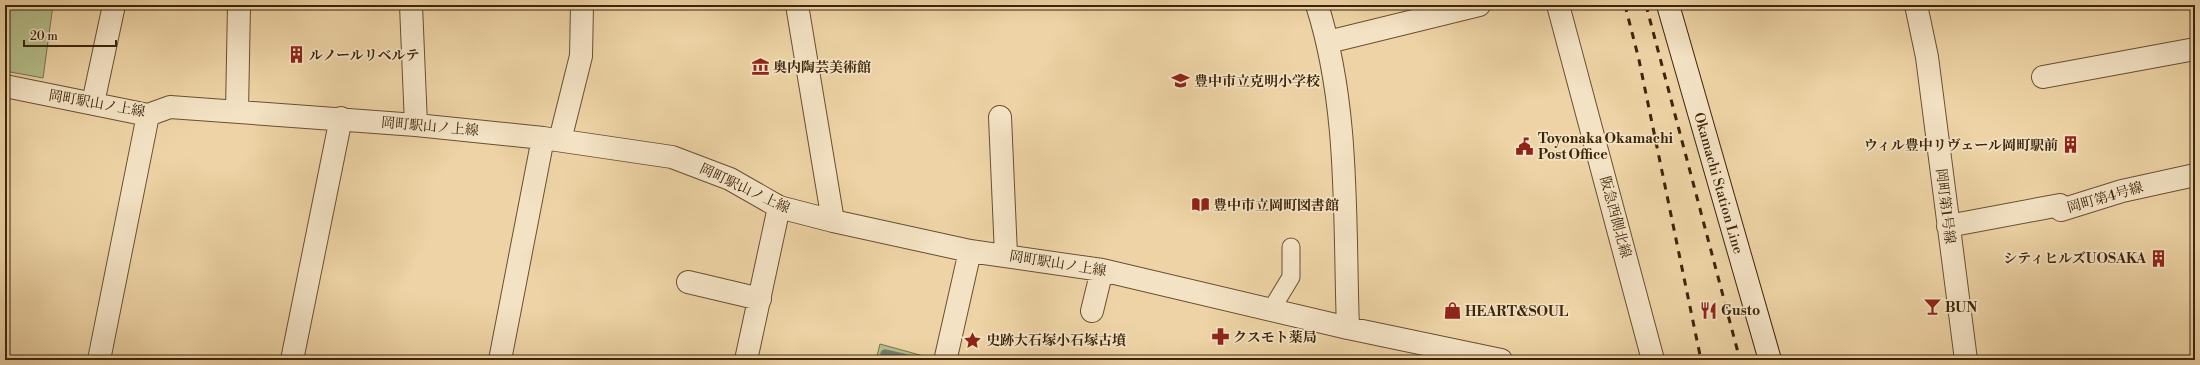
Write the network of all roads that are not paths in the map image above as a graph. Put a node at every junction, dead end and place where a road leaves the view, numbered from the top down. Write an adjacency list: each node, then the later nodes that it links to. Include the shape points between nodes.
1 (114, 5): 16 (street)
2 (238, 5): 17 (street)
3 (411, 5): 21 (street)
4 (582, 5): 22 (street, via 581,56)
5 (796, 5): 25 (street)
6 (1317, 5): 12 (street)
7 (1479, 5): 11 (street)
8 (1558, 5): 42 (street, 阪急西側北線)
9 (1668, 5): 43 (street, Okamachi Station Line)
10 (1916, 5): 26 (street, 岡町第1号線, via 1927,58)
11 (1452, 8): 12 (street)
12 (1328, 42): 35 (street, via 1341,135)
13 (2195, 49): 14 (street)
14 (2043, 77)
15 (5, 86): 16 (street, 岡町駅山ノ上線)
16 (93, 103): 18 (street, 岡町駅山ノ上線)
17 (237, 111): 18 (street, 岡町駅山ノ上線, via 170,107); 20 (street, 岡町駅山ノ上線)
18 (148, 115): 37 (street)
19 (1000, 117): 29 (street)
20 (341, 118): 21 (street, 岡町駅山ノ上線); 38 (street)
21 (416, 125): 22 (street, 岡町駅山ノ上線)
22 (552, 139): 24 (street, 岡町駅山ノ上線, via 672,157 730,179); 39 (street)
23 (2195, 175): 26 (street, 岡町第4号線, via 2122,191 2061,210 2060,205)
24 (779, 207): 25 (street, 岡町駅山ノ上線); 32 (street)
25 (833, 221): 28 (street, 岡町駅山ノ上線)
26 (1948, 226): 44 (street, 岡町第1号線)
27 (1291, 246): 34 (lane, via 1291,277)
28 (970, 251): 29 (street, 岡町駅山ノ上線); 36 (street)
29 (1006, 255): 30 (street, 岡町駅山ノ上線)
30 (1102, 270): 33 (street); 34 (street, 岡町駅山ノ上線)
31 (688, 282): 32 (street)
32 (760, 299): 40 (street)
33 (1092, 310)
34 (1271, 310): 35 (street, 岡町駅山ノ上線)
35 (1348, 328): 41 (street, 岡町駅山ノ上線)
36 (946, 357)
37 (99, 360)
38 (292, 360)
39 (500, 360)
40 (746, 360)
41 (1501, 360)
42 (1653, 360)
43 (1770, 360)
44 (1966, 360)

